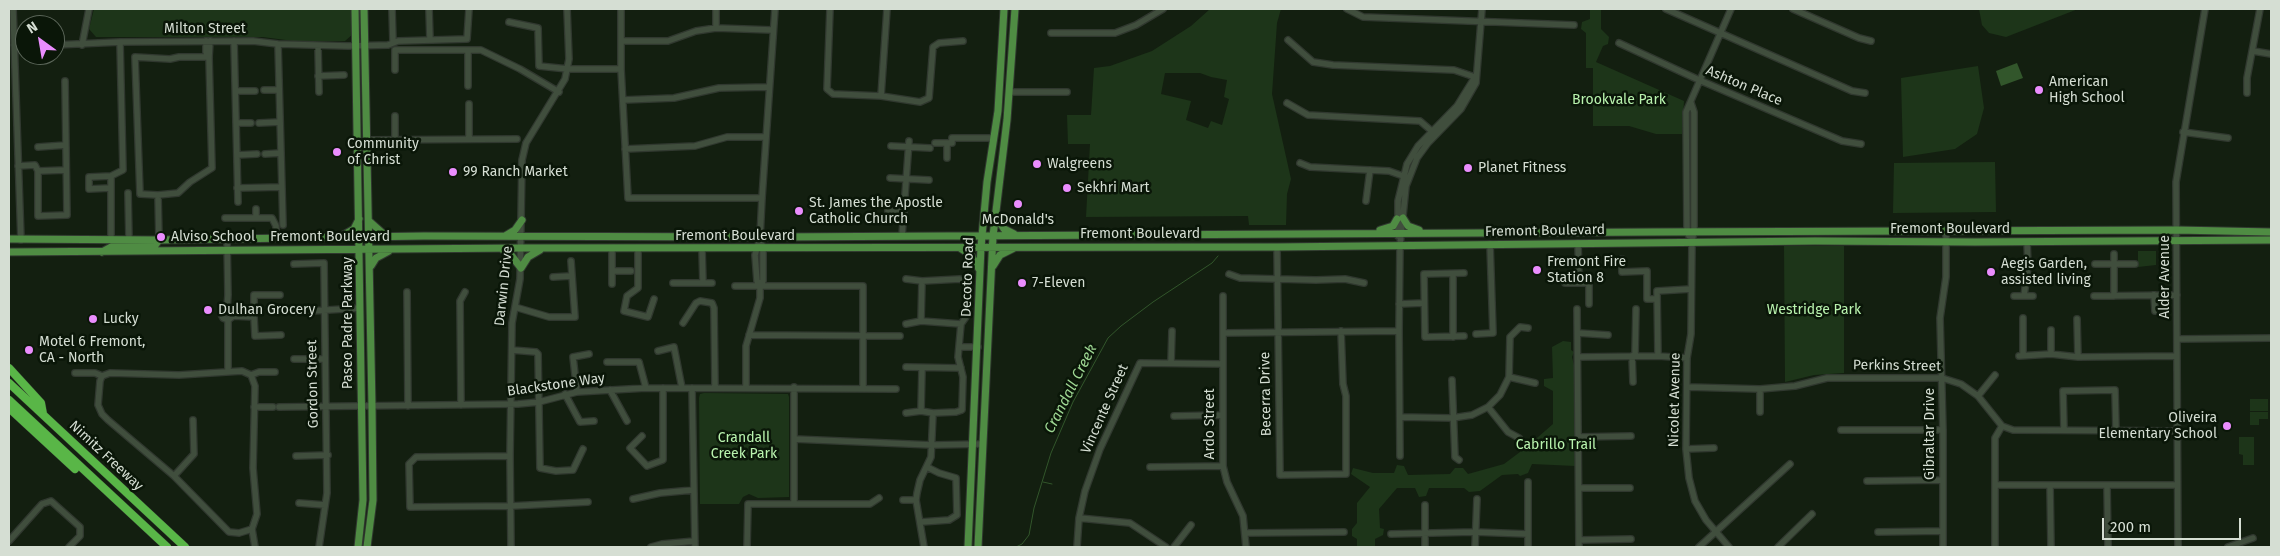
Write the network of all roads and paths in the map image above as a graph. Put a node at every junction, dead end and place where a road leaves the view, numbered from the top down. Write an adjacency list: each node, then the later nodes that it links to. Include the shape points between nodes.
1 (13, 9): 45 (street)
2 (89, 9): 41 (street)
3 (355, 9): 47 (main road, Paseo Padre Parkway)
4 (364, 9): 44 (main road, Paseo Padre Parkway)
5 (392, 9): 39 (street)
6 (429, 9): 31 (street)
7 (469, 9): 31 (street, Milton Street, via 466,39)
8 (567, 9): 53 (street, Darwin Drive)
9 (621, 9): 35 (street)
10 (716, 9): 27 (street)
11 (775, 9): 28 (street)
12 (830, 9): 72 (street, via 827,89 833,94)
13 (887, 9): 72 (street)
14 (1004, 9): 87 (main road, Decoto Road)
15 (1015, 9): 68 (main road, Decoto Road)
16 (1163, 9): 29 (street, via 1115,33)
17 (1347, 9): 25 (street, via 1363,17)
18 (1482, 9): 25 (street)
19 (1666, 9): 30 (street)
20 (1731, 9): 30 (street, Nicolet Avenue)
21 (1793, 9): 37 (street)
22 (2205, 9): 84 (street, Alder Avenue)
23 (2260, 9): 49 (street)
24 (509, 22): 53 (street, via 538,28 539,66)
25 (1482, 23): 26 (street); 57 (street)
26 (1574, 25)
27 (716, 28): 28 (street); 35 (street, via 668,41)
28 (772, 30): 61 (street)
29 (1051, 33)
30 (1720, 34): 58 (street, Nicolet Avenue); 71 (street, via 1852,91)
31 (430, 40): 39 (street, Milton Street)
32 (1288, 40): 57 (street, via 1313,62 1454,70)
33 (208, 41): 34 (street, Milton Street); 38 (street, Milton Street); 51 (street, via 206,52)
34 (234, 41): 42 (street, Milton Street); 64 (street)
35 (622, 41): 52 (street)
36 (964, 41): 72 (street, via 939,43 933,47 929,98 920,102)
37 (1871, 41)
38 (120, 42): 41 (street, Milton Street); 113 (street, via 123,170)
39 (393, 42): 44 (street, Milton Street)
40 (1619, 43): 58 (street, Ashton Place)
41 (82, 44): 43 (street, Milton Street)
42 (278, 44): 46 (street, Milton Street); 63 (street)
43 (65, 45)
44 (366, 45): 47 (street, Milton Street); 91 (main road, Paseo Padre Parkway)
45 (14, 46): 77 (street)
46 (318, 46): 47 (street, Milton Street); 56 (street)
47 (356, 46): 78 (main road, Paseo Padre Parkway)
48 (468, 50): 54 (street, via 395,50); 60 (street); 67 (street, via 480,50 498,58)
49 (2253, 51): 50 (street); 70 (street, via 2246,78)
50 (2271, 54)
51 (209, 57): 122 (street, via 212,168 178,193); 122 (street, via 135,57 140,194)
52 (621, 68): 53 (street); 73 (street)
53 (568, 69): 67 (street, Darwin Drive)
54 (395, 70)
55 (344, 75): 56 (street)
56 (318, 76): 66 (street)
57 (1475, 77): 85 (street)
58 (1699, 80): 96 (street, Ashton Place, via 1842,141); 140 (street, Nicolet Avenue, via 1691,103 1694,112)
59 (65, 81): 97 (street)
60 (468, 86)
61 (768, 87): 73 (street, via 719,88 674,98); 86 (street)
62 (264, 90): 63 (street)
63 (279, 90): 79 (street)
64 (236, 91): 65 (street); 80 (street)
65 (255, 91)
66 (319, 92)
67 (559, 92): 134 (street, Darwin Drive, via 522,152)
68 (1009, 92): 69 (street); 129 (main road, Decoto Road)
69 (1067, 92)
70 (2247, 92)
71 (1864, 93)
72 (881, 96)
73 (623, 100): 101 (street)
74 (1287, 103): 85 (street, via 1308,115 1420,121)
75 (469, 104): 89 (street)
76 (395, 116): 92 (street)
77 (12, 118): 83 (street)
78 (357, 119): 105 (main road, via 362,150); 130 (main road, Paseo Padre Parkway)
79 (280, 122): 82 (street); 102 (street)
80 (237, 123): 81 (street); 106 (street)
81 (252, 123)
82 (259, 123)
83 (12, 126): 109 (street)
84 (2183, 132): 88 (street); 137 (street, Alder Avenue, via 2176,176)
85 (1434, 133): 114 (street, via 1412,154)
86 (766, 137): 101 (street, via 727,137 695,146); 123 (street)
87 (994, 138): 94 (street, via 952,138 952,143); 147 (main road, Decoto Road)
88 (2228, 138)
89 (469, 139): 90 (street); 92 (street)
90 (517, 139)
91 (368, 140): 92 (street); 105 (main road, Paseo Padre Parkway)
92 (395, 140)
93 (936, 143): 94 (street)
94 (947, 143): 107 (street)
95 (908, 144): 98 (street); 100 (street); 116 (street)
96 (1861, 144)
97 (66, 145): 99 (street); 110 (street)
98 (891, 146)
99 (38, 147)
100 (930, 148)
101 (625, 149): 123 (street, via 628,198)
102 (281, 153): 104 (street); 118 (street)
103 (257, 154): 106 (street)
104 (265, 154)
105 (368, 154): 135 (main road, Paseo Padre Parkway)
106 (237, 155): 120 (street)
107 (947, 158)
108 (1300, 163): 111 (street, via 1310,167)
109 (18, 166): 112 (street, via 34,165); 157 (street)
110 (66, 170): 112 (street); 112 (street, via 67,215 38,216)
111 (1370, 170): 114 (street, via 1389,171); 124 (street)
112 (38, 171)
113 (111, 176): 119 (street); 119 (street, via 89,177 89,189)
114 (1406, 177): 133 (street)
115 (890, 178): 116 (street)
116 (906, 179): 117 (street); 128 (street)
117 (928, 180)
118 (282, 187): 120 (street); 136 (street)
119 (110, 188): 158 (street)
120 (237, 188): 125 (street)
121 (128, 193): 159 (street)
122 (158, 195): 160 (street)
123 (762, 198): 153 (street)
124 (1366, 201)
125 (238, 202)
126 (256, 209): 132 (street)
127 (888, 211): 128 (street)
128 (904, 212): 146 (street)
129 (995, 215): 148 (main road, Decoto Road); 149 (main road, via 1004,229)
130 (360, 216): 150 (main road, Paseo Padre Parkway); 154 (main road, via 354,229)
131 (225, 218): 132 (street)
132 (256, 218): 156 (street, via 274,220)
133 (1400, 218): 139 (main road, via 1411,228); 142 (main road, via 1390,227); 143 (street)
134 (522, 220): 144 (main road, via 514,231); 145 (street, Darwin Drive)
135 (370, 221): 151 (main road, Paseo Padre Parkway); 152 (main road)
136 (284, 225)
137 (2177, 230): 138 (main road, Fremont Boulevard); 141 (main road, Fremont Boulevard); 163 (street, Alder Avenue)
138 (1946, 231): 140 (main road, Fremont Boulevard); 165 (street, Gibraltar Drive)
139 (1430, 232): 140 (main road, Fremont Boulevard); 143 (main road, Fremont Boulevard)
140 (1691, 232): 164 (street, Nicolet Avenue)
141 (2271, 232)
142 (1368, 233): 143 (main road, Fremont Boulevard); 149 (main road, Fremont Boulevard)
143 (1400, 233): 169 (street)
144 (505, 236): 145 (main road, Fremont Boulevard); 152 (main road, Fremont Boulevard)
145 (522, 236): 153 (main road, Fremont Boulevard); 175 (street, Darwin Drive)
146 (902, 236): 147 (main road, Fremont Boulevard); 153 (main road, Fremont Boulevard)
147 (982, 236): 148 (main road, Fremont Boulevard); 171 (main road, Decoto Road)
148 (993, 236): 149 (main road, Fremont Boulevard); 172 (main road, Decoto Road)
149 (1019, 236)
150 (360, 237): 151 (main road, Fremont Boulevard); 154 (main road, Fremont Boulevard); 184 (main road, Paseo Padre Parkway)
151 (370, 237): 152 (main road, Fremont Boulevard); 185 (main road, Paseo Padre Parkway)
152 (387, 237)
153 (760, 237): 181 (street)
154 (338, 238): 156 (main road, Fremont Boulevard)
155 (9, 239): 157 (main road, Fremont Boulevard)
156 (276, 239): 161 (main road, Fremont Boulevard)
157 (20, 240): 158 (main road, Fremont Boulevard)
158 (111, 240): 159 (main road, Fremont Boulevard)
159 (129, 240): 160 (main road, Fremont Boulevard)
160 (159, 240): 161 (main road, Fremont Boulevard); 188 (main road, via 154,247 111,247)
161 (227, 240): 182 (street)
162 (2271, 240): 163 (main road, Fremont Boulevard)
163 (2177, 241): 166 (main road, Fremont Boulevard); 225 (street, Alder Avenue)
164 (1692, 242): 165 (main road, Fremont Boulevard); 167 (main road, Fremont Boulevard); 220 (street, Nicolet Avenue)
165 (1946, 242): 166 (main road, Fremont Boulevard); 299 (street, Gibraltar Drive, via 1946,277 1940,318)
166 (2027, 242): 228 (street)
167 (1578, 243): 168 (main road, Fremont Boulevard); 217 (street)
168 (1490, 244): 169 (main road, Fremont Boulevard); 261 (street, via 1493,333)
169 (1400, 245): 174 (main road, Fremont Boulevard); 235 (street)
170 (958, 247): 171 (main road, Fremont Boulevard); 181 (main road, Fremont Boulevard); 202 (main road, via 972,255)
171 (981, 247): 172 (main road, Fremont Boulevard); 202 (main road, Decoto Road)
172 (993, 247): 173 (main road, Fremont Boulevard); 199 (main road, Decoto Road)
173 (1017, 247): 174 (main road, Fremont Boulevard); 199 (main road, via 1000,255)
174 (1277, 247): 208 (street, Becerra Drive)
175 (521, 248): 176 (main road, Fremont Boulevard); 177 (main road, Fremont Boulevard); 196 (street, Darwin Drive)
176 (544, 248): 178 (main road, Fremont Boulevard); 196 (main road, via 528,257)
177 (502, 249): 186 (main road, Fremont Boulevard); 196 (main road)
178 (612, 249): 179 (main road, Fremont Boulevard); 200 (street)
179 (638, 249): 180 (main road, Fremont Boulevard); 233 (street, via 638,288 627,296 624,310 648,317)
180 (702, 249): 181 (main road, Fremont Boulevard); 212 (street)
181 (759, 249): 218 (street, via 757,281)
182 (227, 250): 183 (main road, Fremont Boulevard); 188 (main road, Fremont Boulevard); 238 (street)
183 (342, 250): 184 (main road, Fremont Boulevard); 197 (main road)
184 (360, 250): 185 (main road, Fremont Boulevard); 197 (main road, Paseo Padre Parkway)
185 (370, 250): 186 (main road, Fremont Boulevard); 198 (main road, Paseo Padre Parkway)
186 (391, 250): 198 (main road, via 376,258)
187 (9, 252): 188 (main road, Fremont Boulevard)
188 (101, 252)
189 (2114, 254): 194 (street)
190 (1622, 259): 232 (street, via 1622,272 1646,271 1647,299)
191 (571, 261): 206 (street)
192 (294, 264): 242 (street, Gordon Street, via 324,263)
193 (2095, 264): 194 (street)
194 (2114, 264): 195 (street); 231 (street)
195 (2135, 264)
196 (520, 268): 237 (street, Darwin Drive)
197 (360, 269): 239 (main road, Paseo Padre Parkway)
198 (370, 269): 324 (main road, Paseo Padre Parkway)
199 (992, 269): 354 (main road, Decoto Road)
200 (612, 271): 201 (street); 216 (street)
201 (631, 271)
202 (980, 272): 272 (main road, Decoto Road)
203 (1229, 274): 208 (street, via 1240,278)
204 (1453, 274): 205 (street); 234 (street, via 1424,274); 268 (street)
205 (1464, 274)
206 (571, 276): 207 (street); 237 (street, via 575,316 548,317)
207 (553, 277)
208 (1277, 278): 214 (street, via 1345,279); 259 (street, Becerra Drive)
209 (906, 279): 210 (street)
210 (922, 281): 249 (street); 252 (street, via 960,279 965,282 968,289 966,317)
211 (672, 283): 212 (street)
212 (703, 283): 213 (street)
213 (712, 283)
214 (1364, 283)
215 (1565, 283): 217 (street)
216 (612, 284)
217 (1579, 284): 236 (street, via 1588,283)
218 (760, 285): 219 (street); 263 (street, via 760,298); 264 (street, via 863,286)
219 (735, 286)
220 (1691, 290): 232 (street, via 1657,291); 282 (street, Nicolet Avenue, via 1691,334)
221 (407, 292): 325 (street)
222 (465, 292): 322 (street, via 460,301)
223 (280, 295): 245 (street, via 254,296)
224 (2154, 295): 225 (street); 231 (street); 243 (street)
225 (2177, 295): 270 (street, Alder Avenue)
226 (1223, 296): 258 (street, Ardo Street)
227 (2014, 296): 228 (street)
228 (2024, 296): 229 (street)
229 (2033, 296)
230 (2094, 296): 231 (street)
231 (2114, 296)
232 (1657, 299): 278 (street)
233 (654, 300)
234 (1424, 303): 235 (street); 268 (street, via 1424,337)
235 (1399, 304): 254 (street)
236 (1588, 304)
237 (515, 307): 273 (street, Darwin Drive)
238 (226, 308): 246 (street, via 231,310); 246 (street, via 221,315 224,319)
239 (360, 308): 242 (street); 323 (main road, Paseo Padre Parkway)
240 (1577, 308): 260 (street)
241 (1636, 309): 277 (street)
242 (325, 310): 244 (street); 284 (street, Gordon Street)
243 (2154, 311)
244 (295, 312)
245 (254, 317): 246 (street); 265 (street, via 255,336)
246 (231, 318): 292 (street)
247 (2023, 318): 276 (street, via 2021,356)
248 (2077, 319): 281 (street)
249 (921, 321): 251 (street); 252 (street)
250 (683, 323): 304 (street, via 696,303 712,303)
251 (906, 324)
252 (961, 324): 271 (street)
253 (1528, 328): 297 (street, via 1520,327 1510,337)
254 (1399, 330): 257 (street); 337 (street)
255 (2051, 330): 276 (street)
256 (1172, 331): 286 (street)
257 (1341, 331): 259 (street); 259 (street, Becerra Drive, via 1346,396 1346,474 1280,475)
258 (1224, 332): 259 (street); 287 (street, Ardo Street)
259 (1278, 332)
260 (1578, 333): 262 (street); 280 (street)
261 (1476, 334)
262 (1608, 334)
263 (749, 335): 264 (street); 312 (street)
264 (864, 335): 266 (street); 306 (street)
265 (281, 336)
266 (900, 336)
267 (1464, 336): 268 (street)
268 (1454, 337)
269 (2271, 338): 270 (street)
270 (2178, 340): 279 (street, Alder Avenue)
271 (960, 347): 272 (street); 290 (street)
272 (978, 347): 353 (main road, Decoto Road)
273 (512, 350): 320 (street, via 537,353); 321 (street, Darwin Drive)
274 (658, 351): 310 (street, via 674,347)
275 (589, 354): 316 (street, via 573,358)
276 (2051, 354): 281 (street)
277 (1633, 356): 278 (street); 280 (street); 301 (street)
278 (1658, 356): 282 (street)
279 (2177, 356): 281 (street); 347 (street, Alder Avenue)
280 (1578, 357): 351 (street)
281 (2078, 357)
282 (1687, 358): 307 (street, Nicolet Avenue)
283 (294, 359): 284 (street)
284 (325, 359): 327 (street, Gordon Street)
285 (607, 362): 308 (street, via 639,362)
286 (1171, 363): 287 (street, Vincente Street); 391 (street, Vincente Street, via 1140,362 1100,449 1084,491)
287 (1223, 364): 335 (street, Ardo Street)
288 (906, 367): 291 (street)
289 (9, 368): 334 (highway, via 41,403)
290 (961, 368): 291 (street); 333 (street, via 964,377 962,410)
291 (922, 369): 330 (street)
292 (228, 372): 295 (street, via 242,371); 298 (street, via 179,375 110,373)
293 (275, 372): 295 (street)
294 (75, 373): 298 (street, via 96,373)
295 (251, 375): 326 (street, via 255,386)
296 (1995, 375): 318 (street)
297 (1509, 376): 303 (street); 328 (street, via 1500,395)
298 (101, 378): 368 (street, via 98,405 102,414)
299 (1942, 378): 314 (street, Perkins Street, via 1827,378 1795,386); 318 (street, Perkins Street, via 1961,384); 344 (street, Gibraltar Drive)
300 (1452, 380): 338 (street)
301 (1633, 382)
302 (9, 383): 334 (highway, Nimitz Freeway)
303 (1535, 383)
304 (715, 387): 311 (street, Blackstone Way); 312 (street, Blackstone Way)
305 (794, 387): 306 (street, Blackstone Way); 312 (street, Blackstone Way); 352 (street)
306 (863, 387): 313 (street, Blackstone Way)
307 (1687, 387): 314 (street, Perkins Street); 358 (street, Nicolet Avenue)
308 (646, 388): 309 (street, Blackstone Way); 315 (street, Blackstone Way)
309 (663, 388): 310 (street, Blackstone Way); 348 (street, via 664,460 648,466 630,448)
310 (682, 388): 311 (street, Blackstone Way)
311 (692, 388): 378 (street)
312 (746, 388)
313 (896, 388)
314 (1760, 389): 331 (street)
315 (610, 390): 316 (street, Blackstone Way); 341 (street)
316 (577, 392): 317 (street, Blackstone Way)
317 (565, 394): 320 (street, Blackstone Way); 340 (street, via 580,422)
318 (1978, 396): 342 (street, Perkins Street)
319 (9, 400): 411 (highway)
320 (539, 402): 321 (street, Blackstone Way); 357 (street, via 540,468 573,470)
321 (511, 404): 322 (street, Blackstone Way); 361 (street, Darwin Drive)
322 (461, 405): 325 (street, Blackstone Way)
323 (361, 406): 324 (street, Blackstone Way); 327 (street, Blackstone Way); 415 (main road, Paseo Padre Parkway, via 363,500)
324 (372, 406): 325 (street, Blackstone Way); 416 (main road, Paseo Padre Parkway, via 373,500)
325 (408, 406)
326 (254, 407): 327 (street, Blackstone Way); 394 (street, via 253,468 257,514)
327 (326, 407): 359 (street, Gordon Street)
328 (1488, 407): 338 (street, via 1472,415); 350 (street, via 1508,432)
329 (9, 408): 410 (highway)
330 (921, 411): 332 (street); 333 (street)
331 (1760, 412)
332 (906, 413)
333 (933, 413): 355 (street)
334 (43, 414): 412 (highway, Nimitz Freeway)
335 (1222, 415): 336 (street); 365 (street, Ardo Street)
336 (1174, 416)
337 (1400, 417): 338 (street); 362 (street)
338 (1452, 418): 363 (street, via 1455,456)
339 (193, 420): 368 (street, via 194,454)
340 (594, 421)
341 (627, 421)
342 (2002, 426): 345 (street, via 2013,430); 372 (street, via 1996,438)
343 (1841, 430): 344 (street)
344 (1943, 430): 369 (street, Gibraltar Drive)
345 (2064, 430): 346 (street); 346 (street, via 2063,391 2115,390)
346 (2116, 430): 347 (street)
347 (2177, 431): 375 (street, Alder Avenue)
348 (642, 436)
349 (1631, 436): 351 (street)
350 (1519, 438)
351 (1579, 438): 376 (street)
352 (794, 439): 355 (street); 386 (street)
353 (973, 444): 354 (street); 355 (street); 421 (main road, Decoto Road)
354 (984, 444): 422 (main road, Decoto Road)
355 (932, 445): 366 (street)
356 (1714, 448): 358 (street)
357 (583, 449)
358 (1686, 449): 398 (street, Nicolet Avenue, via 1689,478 1696,501)
359 (328, 455): 360 (street); 387 (street, Gordon Street)
360 (296, 456)
361 (510, 456): 389 (street, Darwin Drive); 389 (street, via 419,456 409,464 410,507)
362 (1400, 456)
363 (1459, 460)
364 (1790, 464): 398 (street)
365 (1223, 466): 367 (street); 400 (street, Ardo Street, via 1243,516)
366 (927, 467): 383 (street, via 920,480); 392 (street, via 956,478 957,515 949,520)
367 (1150, 467)
368 (174, 476): 394 (street, via 229,532 239,534)
369 (1942, 480): 370 (street); 395 (street, Gibraltar Drive)
370 (1867, 481)
371 (1528, 482): 403 (street)
372 (1996, 485): 373 (street); 435 (street)
373 (2050, 485): 374 (street); 436 (street)
374 (2107, 485): 375 (street); 437 (street)
375 (2178, 485): 438 (street, Alder Avenue)
376 (1579, 488): 377 (street); 406 (street)
377 (1630, 488)
378 (694, 490): 380 (street); 408 (street)
379 (879, 498): 386 (street, via 870,504)
380 (634, 499)
381 (1477, 499): 397 (street)
382 (903, 500): 383 (street)
383 (916, 500): 392 (street)
384 (588, 502): 389 (street)
385 (299, 503): 387 (street)
386 (794, 504): 419 (street, via 748,504)
387 (325, 505): 414 (street, Gordon Street)
388 (1425, 505): 402 (street)
389 (510, 506): 417 (street, Darwin Drive)
390 (1812, 514): 433 (street)
391 (1079, 518): 423 (street, Vincente Street); 424 (street, via 1130,523)
392 (921, 522): 420 (street)
393 (1191, 525): 425 (street)
394 (252, 529): 413 (street)
395 (1943, 531): 399 (street); 434 (street, Gibraltar Drive)
396 (1344, 532): 400 (street)
397 (1474, 532): 402 (street); 403 (street); 428 (street)
398 (1715, 532): 431 (street); 432 (street, Nicolet Avenue)
399 (1878, 532)
400 (1246, 533): 426 (street, Ardo Street)
401 (1391, 534): 402 (street)
402 (1425, 534): 427 (street)
403 (1528, 534): 429 (street)
404 (2253, 538): 439 (street)
405 (1631, 539): 406 (street)
406 (1579, 540): 430 (street)
407 (9, 541): 409 (street, via 42,504 51,501 80,527 80,536)
408 (695, 544): 418 (street)
409 (69, 547)
410 (160, 547)
411 (167, 547)
412 (185, 547)
413 (255, 547)
414 (319, 547)
415 (358, 547)
416 (367, 547)
417 (511, 547)
418 (651, 547)
419 (747, 547)
420 (924, 547)
421 (968, 547)
422 (978, 547)
423 (1077, 547)
424 (1166, 547)
425 (1174, 547)
426 (1246, 547)
427 (1425, 547)
428 (1475, 547)
429 (1528, 547)
430 (1579, 547)
431 (1699, 547)
432 (1729, 547)
433 (1778, 547)
434 (1943, 547)
435 (1995, 547)
436 (2050, 547)
437 (2108, 547)
438 (2178, 547)
439 (2228, 547)

